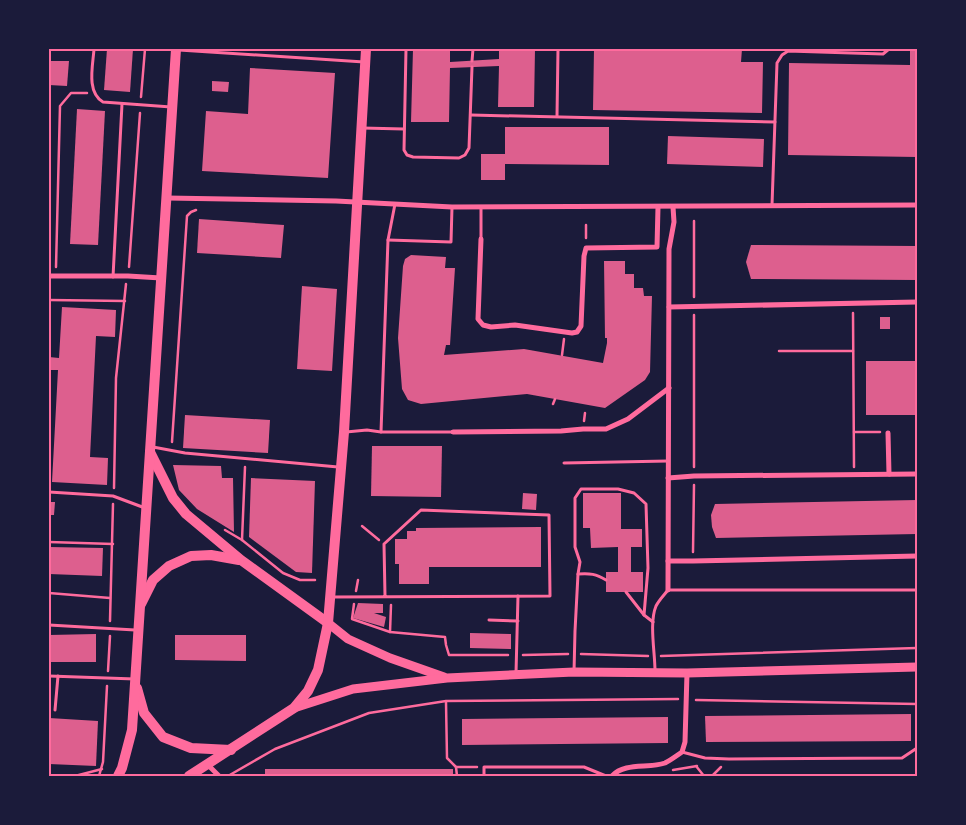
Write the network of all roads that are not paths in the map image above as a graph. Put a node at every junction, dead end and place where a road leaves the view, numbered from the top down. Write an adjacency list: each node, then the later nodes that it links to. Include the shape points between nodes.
1 (94, 49): 11 (lane, via 93,93 102,102)
2 (175, 49): 9 (lane); 12 (main road)
3 (366, 49): 9 (main road)
4 (406, 49): 17 (lane)
5 (473, 49): 8 (lane)
6 (558, 49): 14 (lane)
7 (889, 49): 15 (lane, via 883,54 788,51 777,63)
8 (472, 61)
9 (366, 62): 16 (main road)
10 (472, 67): 13 (lane)
11 (122, 104): 12 (lane); 30 (lane)
12 (172, 107): 18 (main road)
13 (471, 114): 14 (lane); 17 (lane, via 469,148 459,158 407,155)
14 (556, 116): 15 (lane)
15 (775, 122): 23 (lane)
16 (362, 128): 17 (lane); 19 (main road)
17 (404, 129)
18 (166, 198): 19 (street); 31 (main road)
19 (358, 202): 20 (street); 35 (main road)
20 (395, 204): 24 (street); 27 (lane)
21 (917, 205): 23 (street)
22 (673, 206): 23 (street); 25 (street); 33 (street)
23 (772, 206)
24 (452, 207): 26 (street); 27 (lane, via 451,242)
25 (658, 207): 26 (street); 28 (street, via 657,247 586,248 581,326 572,333 515,325 483,325 478,319)
26 (481, 208): 28 (lane)
27 (388, 240): 36 (lane)
28 (480, 240)
29 (49, 276): 30 (street)
30 (113, 277): 31 (street)
31 (161, 278): 39 (main road)
32 (917, 302): 33 (street)
33 (669, 307): 34 (street)
34 (669, 388): 37 (street, via 628,419 606,429); 40 (street)
35 (344, 432): 36 (lane); 42 (main road)
36 (381, 432): 37 (lane)
37 (453, 432)
38 (888, 432): 43 (street)
39 (150, 449): 42 (lane); 47 (main road); 49 (main road, via 173,498 186,514)
40 (669, 461): 41 (lane); 45 (street)
41 (564, 463)
42 (341, 468): 58 (main road)
43 (889, 474): 44 (street); 45 (street)
44 (917, 474)
45 (668, 478): 50 (street)
46 (49, 492): 47 (lane, via 113,496)
47 (145, 508): 59 (main road)
48 (917, 556): 50 (street)
49 (241, 560): 59 (main road, via 210,555 191,556 170,566 153,580); 64 (main road)
50 (668, 560): 53 (street)
51 (578, 574): 52 (lane, via 589,573); 60 (lane, via 575,498 581,489 618,489 634,493 646,504 648,568); 68 (lane)
52 (606, 580)
53 (668, 590): 54 (lane); 63 (lane, via 656,607)
54 (917, 590)
55 (626, 592): 60 (lane)
56 (384, 596): 57 (lane); 57 (lane, via 384,544 421,510 550,514 550,596); 58 (lane)
57 (518, 596): 62 (lane)
58 (331, 597): 64 (main road)
59 (139, 609): 66 (main road)
60 (644, 615): 63 (lane)
61 (489, 620): 62 (lane)
62 (518, 621): 71 (lane)
63 (653, 622): 69 (lane)
64 (328, 624): 74 (main road, via 348,639); 76 (main road, via 318,670 308,691)
65 (49, 625): 66 (lane)
66 (138, 630): 75 (main road)
67 (917, 668): 70 (main road)
68 (574, 672): 69 (main road); 71 (main road)
69 (655, 673): 70 (main road)
70 (687, 673): 81 (street, via 686,742)
71 (516, 675): 74 (main road)
72 (49, 676): 73 (lane)
73 (58, 676): 75 (lane); 77 (lane)
74 (447, 678): 76 (main road, via 353,689)
75 (135, 679): 78 (main road); 80 (main road, via 144,712 163,737 191,748)
76 (294, 708): 80 (main road)
77 (55, 710)
78 (132, 730): 83 (main road); 84 (street)
79 (917, 748): 81 (lane, via 902,758 721,759)
80 (230, 750): 82 (main road)
81 (682, 752): 89 (street, via 664,763 624,768)
82 (208, 765): 85 (main road); 86 (street)
83 (118, 776)
84 (125, 776)
85 (189, 776)
86 (219, 776)
87 (484, 776): 88 (lane, via 484,766 584,767)
88 (606, 776)
89 (612, 776)

